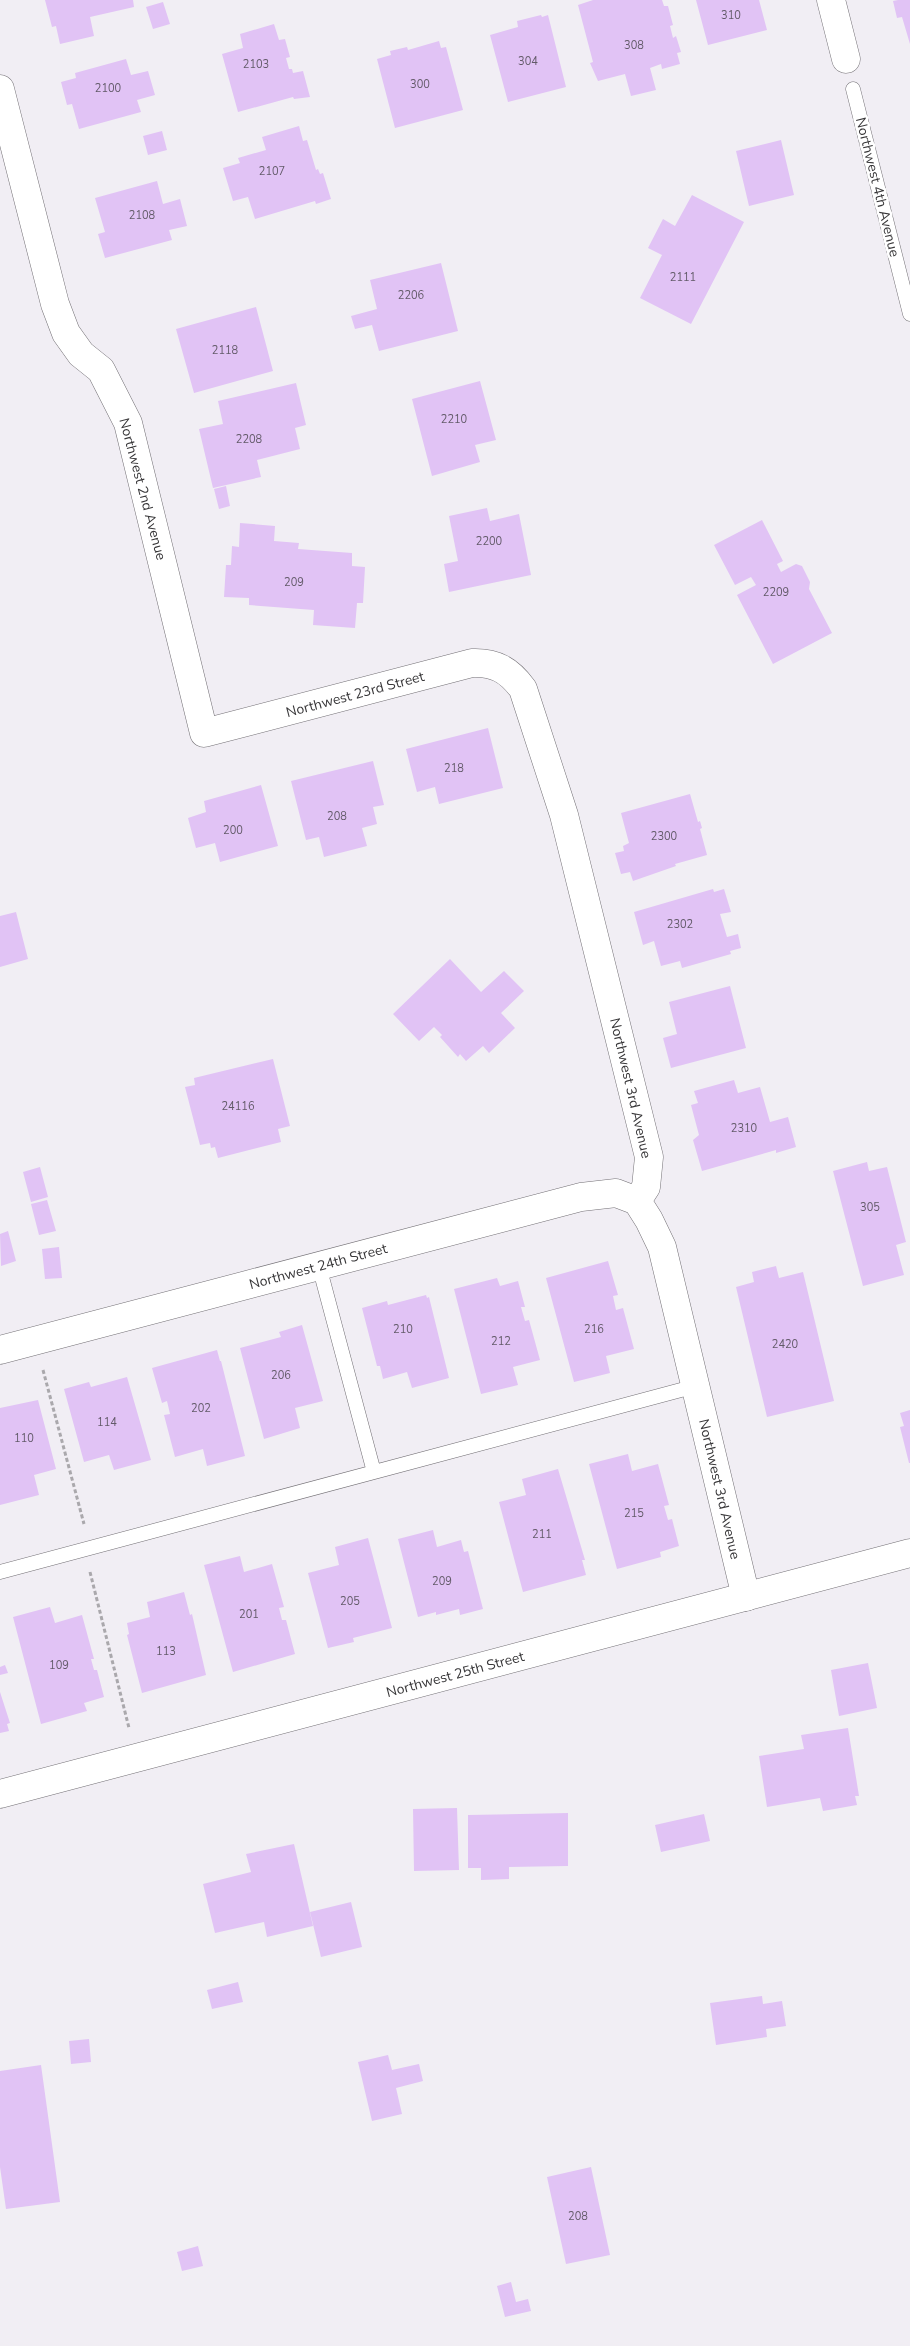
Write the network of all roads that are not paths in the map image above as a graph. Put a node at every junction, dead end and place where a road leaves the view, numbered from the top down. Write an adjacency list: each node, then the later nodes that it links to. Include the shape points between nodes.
1 (831, 0): 2 (street)
2 (846, 59)
3 (0, 89): 7 (street, Northwest 2nd Avenue, via 53,295 66,333 81,354 101,370 128,423)
4 (853, 89): 5 (lane, Northwest 4th Avenue)
5 (910, 314)
6 (505, 670): 7 (street, Northwest 23rd Street, via 494,665 472,663); 8 (street, Northwest 3rd Avenue, via 522,689 564,815 647,1147 646,1187)
7 (204, 733)
8 (637, 1201): 9 (street, Northwest 24th Street, via 616,1193 581,1197); 11 (street, Northwest 3rd Avenue, via 662,1247)
9 (319, 1266): 10 (street, Northwest 24th Street); 12 (lane)
10 (0, 1350)
11 (696, 1386): 12 (lane); 15 (street, Northwest 3rd Avenue)
12 (374, 1472): 14 (lane)
13 (910, 1553): 15 (street, Northwest 25th Street)
14 (0, 1572)
15 (746, 1597): 16 (street, Northwest 25th Street)
16 (0, 1794)

